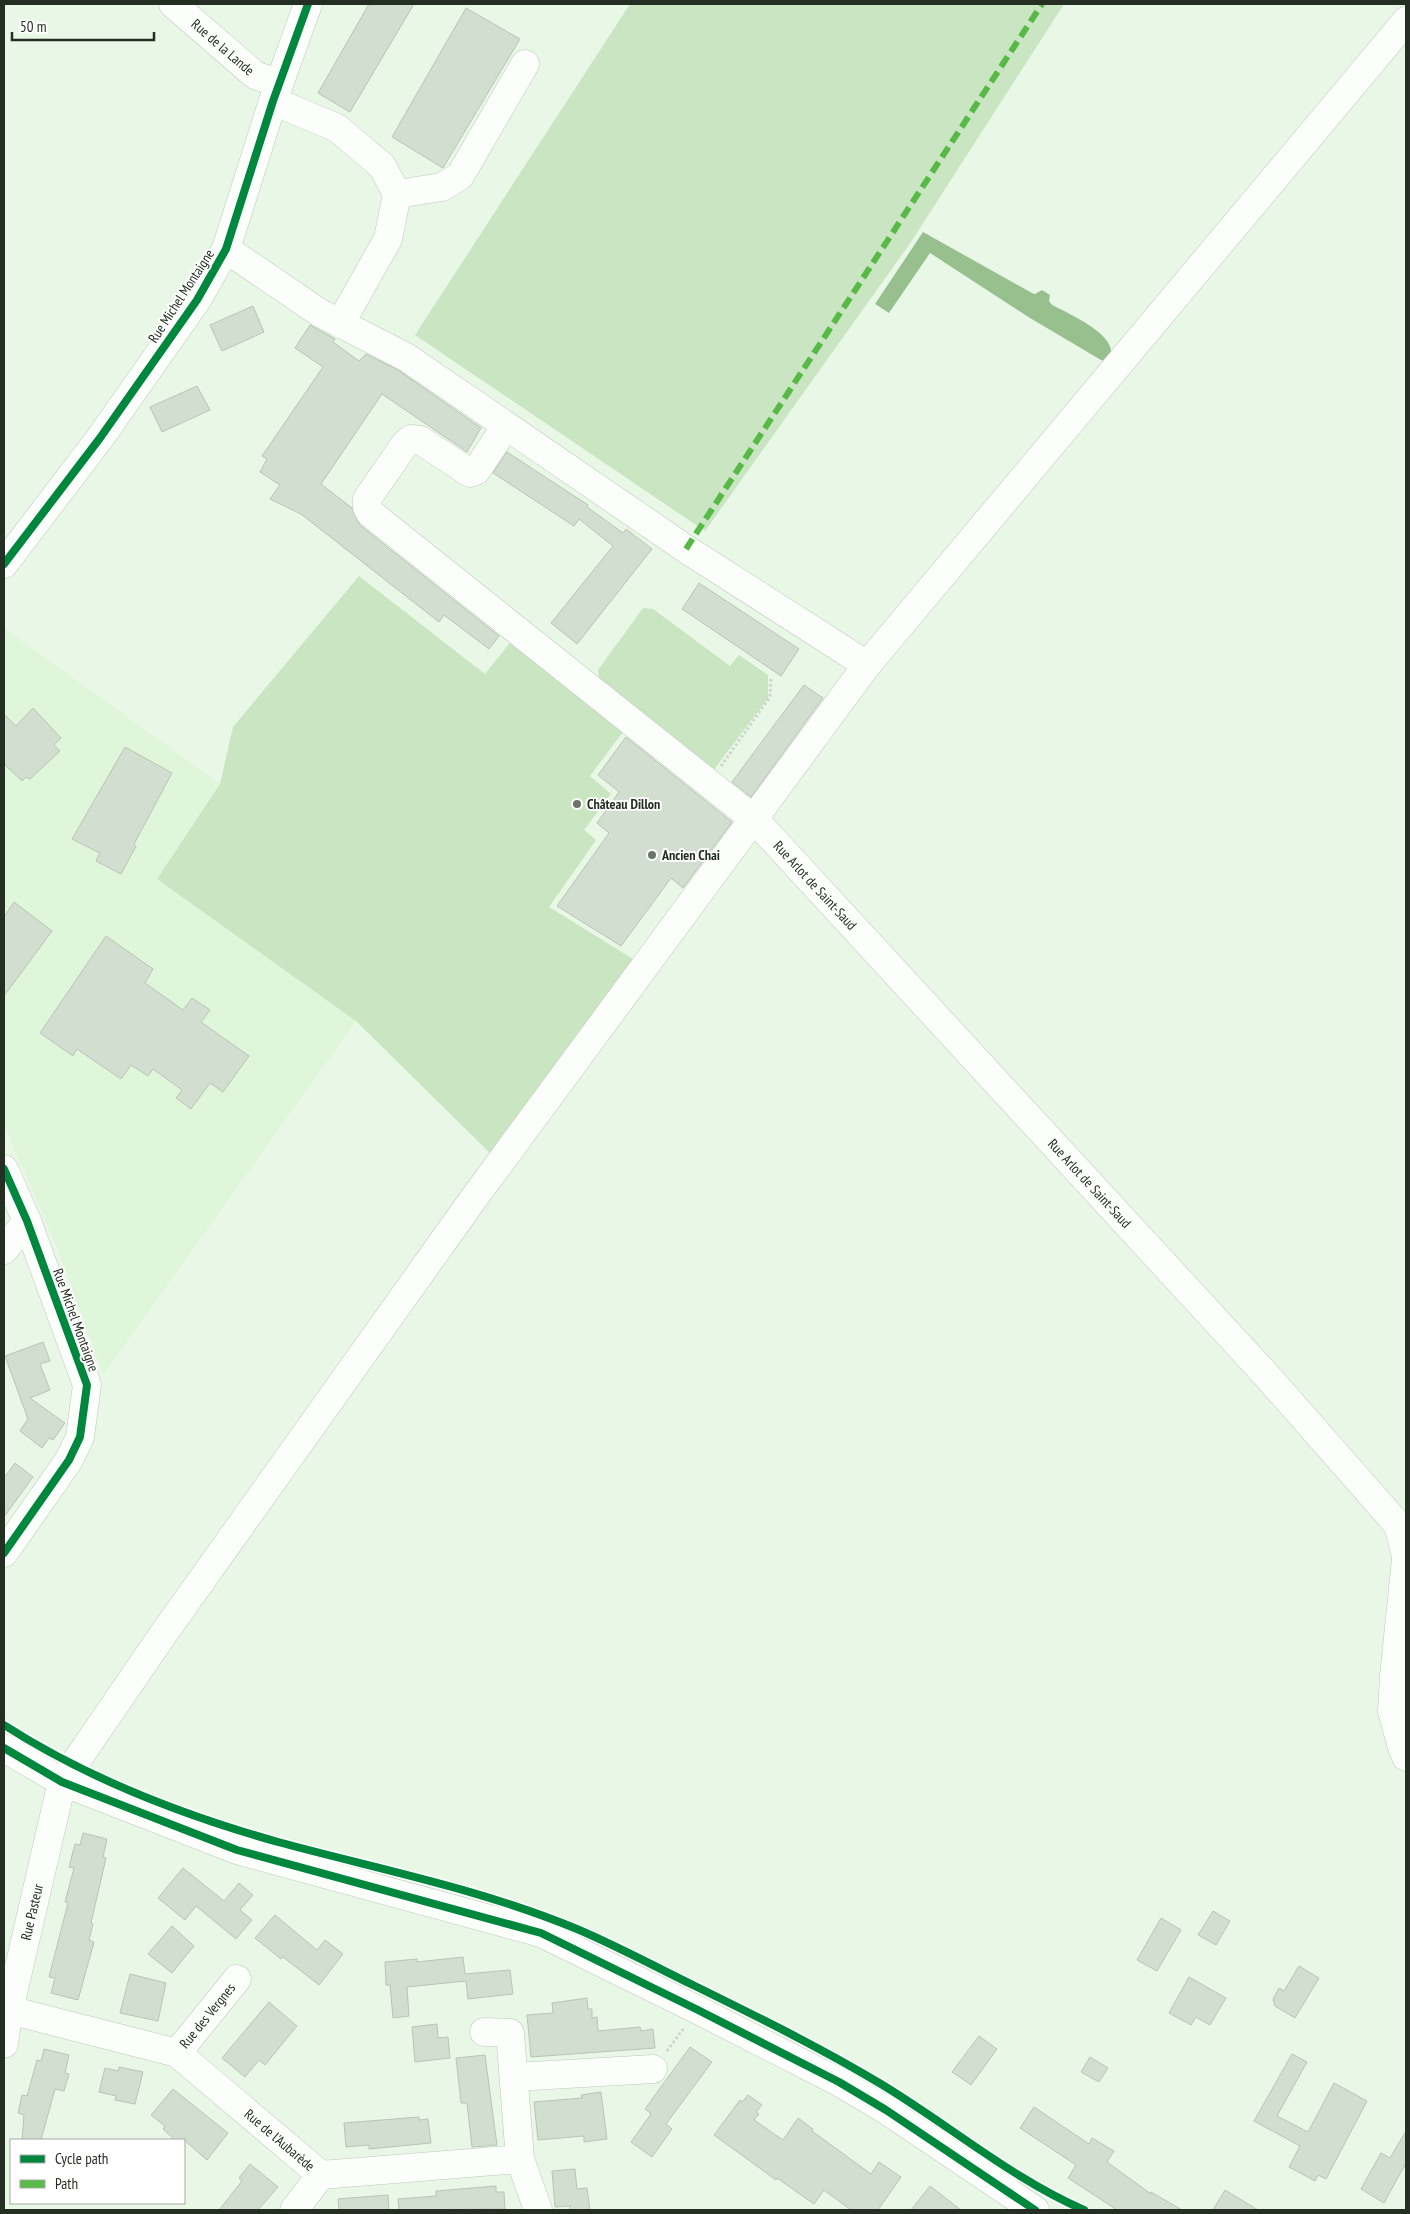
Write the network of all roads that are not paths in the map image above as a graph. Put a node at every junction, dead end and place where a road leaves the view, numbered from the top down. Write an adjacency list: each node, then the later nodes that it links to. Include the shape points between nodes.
1 (173, 4): 5 (street, Rue de la Lande)
2 (308, 4): 5 (street, Rue Michel Montaigne)
3 (1406, 21): 11 (street)
4 (525, 64): 6 (street, via 460,176 442,187)
5 (276, 93): 6 (street, Rue de la Lande, via 337,128 382,166); 7 (street, Rue Michel Montaigne)
6 (397, 194): 8 (street, via 388,239)
7 (226, 249): 8 (street); 10 (street, Rue Michel Montaigne, via 197,300 100,438)
8 (340, 324): 9 (street, via 406,357)
9 (506, 426): 11 (street, via 686,549); 12 (street, Rue Arlot de Saint-Saud, via 476,471 470,473 420,440 411,439 404,444 367,499 370,513)
10 (4, 564)
11 (867, 665): 12 (street)
12 (755, 820): 17 (street, Rue Arlot de Saint-Saud, via 1273,1383 1398,1525); 20 (street, via 480,1190)
13 (4, 1169): 14 (street, Rue Michel Montaigne)
14 (27, 1221): 15 (street); 16 (street, Rue Michel Montaigne, via 87,1385 80,1437 68,1460)
15 (4, 1250)
16 (4, 1553)
17 (1406, 1558): 19 (street, Rue Arlot de Saint-Saud, via 1392,1711)
18 (4, 1748): 20 (street)
19 (1406, 1757)
20 (62, 1782): 22 (street, Rue Pasteur); 30 (street, via 238,1850 541,1933 839,2082)
21 (237, 1979): 25 (street, Rue des Vergnes)
22 (9, 2010): 24 (street, Rue Pasteur); 25 (street, Rue de l'Aubarède)
23 (484, 2032): 27 (street, via 510,2034)
24 (4, 2044)
25 (177, 2053): 29 (street, Rue de l'Aubarède)
26 (653, 2069): 27 (street)
27 (515, 2077): 28 (street)
28 (520, 2159): 29 (street, Rue de l'Aubarède); 32 (street)
29 (321, 2174): 31 (street)
30 (1044, 2203)
31 (294, 2210)
32 (538, 2210)

